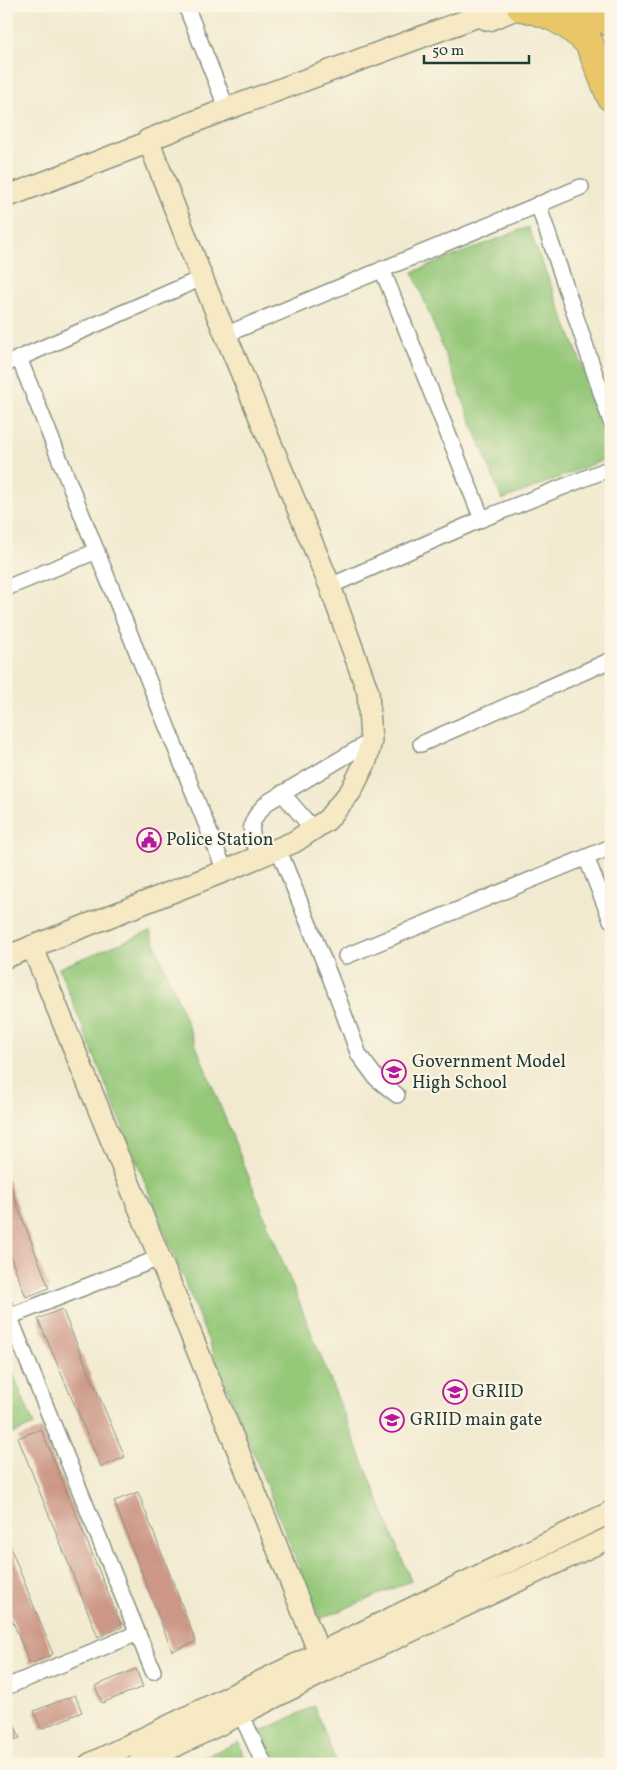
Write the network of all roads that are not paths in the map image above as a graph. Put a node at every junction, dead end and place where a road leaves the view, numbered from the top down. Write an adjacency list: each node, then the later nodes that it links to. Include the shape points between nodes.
1 (186, 6): 9 (street)
2 (522, 6): 5 (street, via 489,20); 7 (highway, via 569,24)
3 (574, 6): 7 (highway)
4 (604, 6): 6 (highway)
5 (480, 11): 9 (street)
6 (611, 23)
7 (588, 42): 8 (highway)
8 (611, 97)
9 (227, 108): 10 (street)
10 (149, 142): 12 (street); 15 (street)
11 (581, 187): 13 (street)
12 (6, 197)
13 (538, 204): 14 (street); 18 (street)
14 (382, 269): 16 (street); 20 (street)
15 (202, 278): 16 (street); 17 (street)
16 (227, 334): 22 (street)
17 (12, 361): 21 (street)
18 (611, 422)
19 (611, 468): 20 (street)
20 (482, 519): 22 (street)
21 (97, 551): 23 (street); 32 (street)
22 (330, 586): 25 (street, via 368,692)
23 (6, 588)
24 (611, 660): 26 (street)
25 (371, 741): 27 (street); 28 (street, via 366,761 351,791 326,820)
26 (421, 744)
27 (282, 793): 28 (street); 30 (street, via 256,813 250,828 252,838)
28 (313, 829): 30 (street, via 294,842)
29 (611, 847): 31 (street)
30 (269, 852): 32 (street); 37 (street, via 331,979 359,1055 377,1079)
31 (586, 857): 33 (street); 35 (street)
32 (225, 871): 34 (street)
33 (611, 920)
34 (32, 946): 36 (street); 38 (street)
35 (346, 956)
36 (6, 957)
37 (397, 1095)
38 (159, 1258): 39 (street); 43 (street)
39 (7, 1315): 42 (street)
40 (611, 1512): 43 (street)
41 (611, 1536): 46 (street)
42 (138, 1633): 44 (street); 45 (street)
43 (319, 1653): 47 (street)
44 (153, 1671)
45 (6, 1686)
46 (242, 1714): 48 (street); 49 (street)
47 (90, 1764)
48 (138, 1764)
49 (264, 1764)

